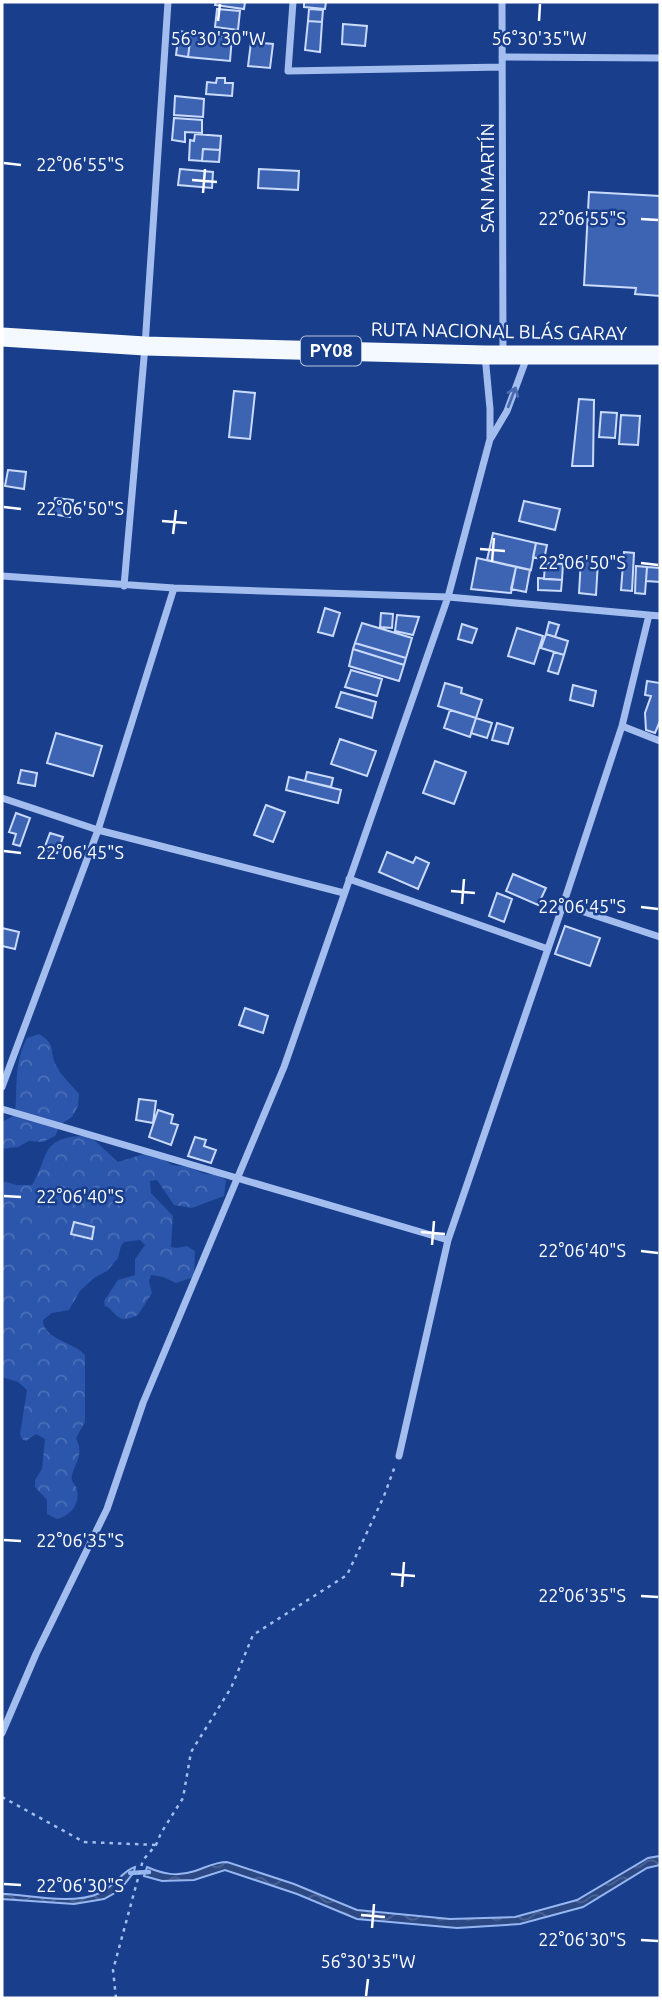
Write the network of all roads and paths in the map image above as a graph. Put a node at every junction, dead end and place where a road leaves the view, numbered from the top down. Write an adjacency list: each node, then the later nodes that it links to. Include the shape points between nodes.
1 (168, 2): 8 (street)
2 (293, 2): 6 (street, via 288,71)
3 (502, 2): 4 (street, SAN MARTÍN)
4 (502, 57): 5 (street); 6 (street, SAN MARTÍN)
5 (660, 58)
6 (502, 68): 9 (street, SAN MARTÍN)
7 (2, 337): 8 (highway, RUTA NACIONAL BLÁS GARAY / PY08)
8 (145, 346): 9 (highway, RUTA NACIONAL BLÁS GARAY / PY08); 14 (street)
9 (494, 354): 10 (highway, RUTA NACIONAL BLÁS GARAY / PY08); 12 (street, SAN MARTÍN)
10 (528, 354): 11 (highway, RUTA NACIONAL BLÁS GARAY / PY08); 12 (street, one-way to 10, via 507,411)
11 (660, 355)
12 (490, 439): 16 (street)
13 (2, 576): 14 (street)
14 (124, 586): 15 (street)
15 (174, 588): 16 (street); 22 (street)
16 (448, 597): 17 (street); 23 (street)
17 (649, 615): 18 (street); 19 (street)
18 (660, 616)
19 (622, 726): 20 (street); 25 (street)
20 (660, 741)
21 (2, 798): 22 (street)
22 (98, 830): 24 (street); 28 (street)
23 (349, 879): 24 (street); 27 (street)
24 (344, 893): 30 (street)
25 (564, 905): 26 (street); 27 (street)
26 (660, 937)
27 (548, 949): 31 (street)
28 (2, 1087)
29 (2, 1109): 30 (street)
30 (239, 1180): 31 (street); 33 (street, via 144,1403 107,1509)
31 (448, 1240): 32 (street)
32 (399, 1456): 35 (path, via 347,1575 253,1635 231,1688 191,1752 183,1798)
33 (2, 1733)
34 (2, 1797): 35 (path, via 84,1842)
35 (156, 1845): 36 (path, via 143,1860 113,1970)
36 (116, 1998)

